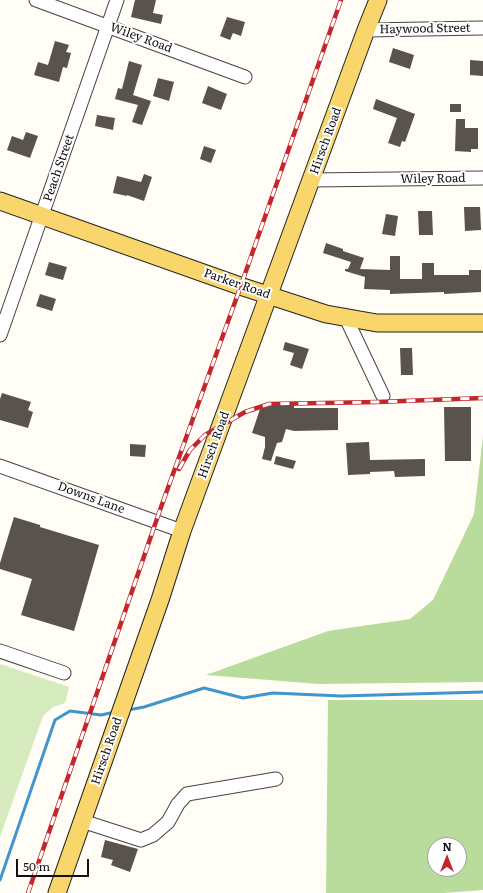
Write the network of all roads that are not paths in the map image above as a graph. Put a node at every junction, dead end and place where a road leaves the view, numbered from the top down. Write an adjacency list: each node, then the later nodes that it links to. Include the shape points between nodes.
1 (36, 0): 4 (street, Wiley Road)
2 (117, 0): 4 (street, Peach Street)
3 (378, 0): 6 (main road, Hirsch Road)
4 (108, 26): 7 (street, Wiley Road); 11 (street, Peach Street)
5 (483, 28): 6 (street, Haywood Street)
6 (366, 30): 9 (main road, Hirsch Road)
7 (245, 77)
8 (483, 178): 9 (street, Wiley Road)
9 (311, 180): 12 (main road, Hirsch Road)
10 (0, 201): 11 (main road, Parker Road)
11 (42, 216): 12 (main road, Parker Road); 15 (street, Peach Street)
12 (269, 296): 13 (main road, Parker Road); 18 (main road, Hirsch Road)
13 (346, 318): 14 (main road, Parker Road, via 377,323); 16 (street)
14 (483, 323)
15 (0, 335)
16 (383, 396)
17 (0, 466): 18 (street, Downs Lane)
18 (182, 531): 22 (main road, Hirsch Road)
19 (0, 651): 20 (street)
20 (64, 674)
21 (276, 779): 22 (street, via 186,794 168,822 153,835 141,840)
22 (82, 821): 23 (main road, Hirsch Road)
23 (57, 893)

